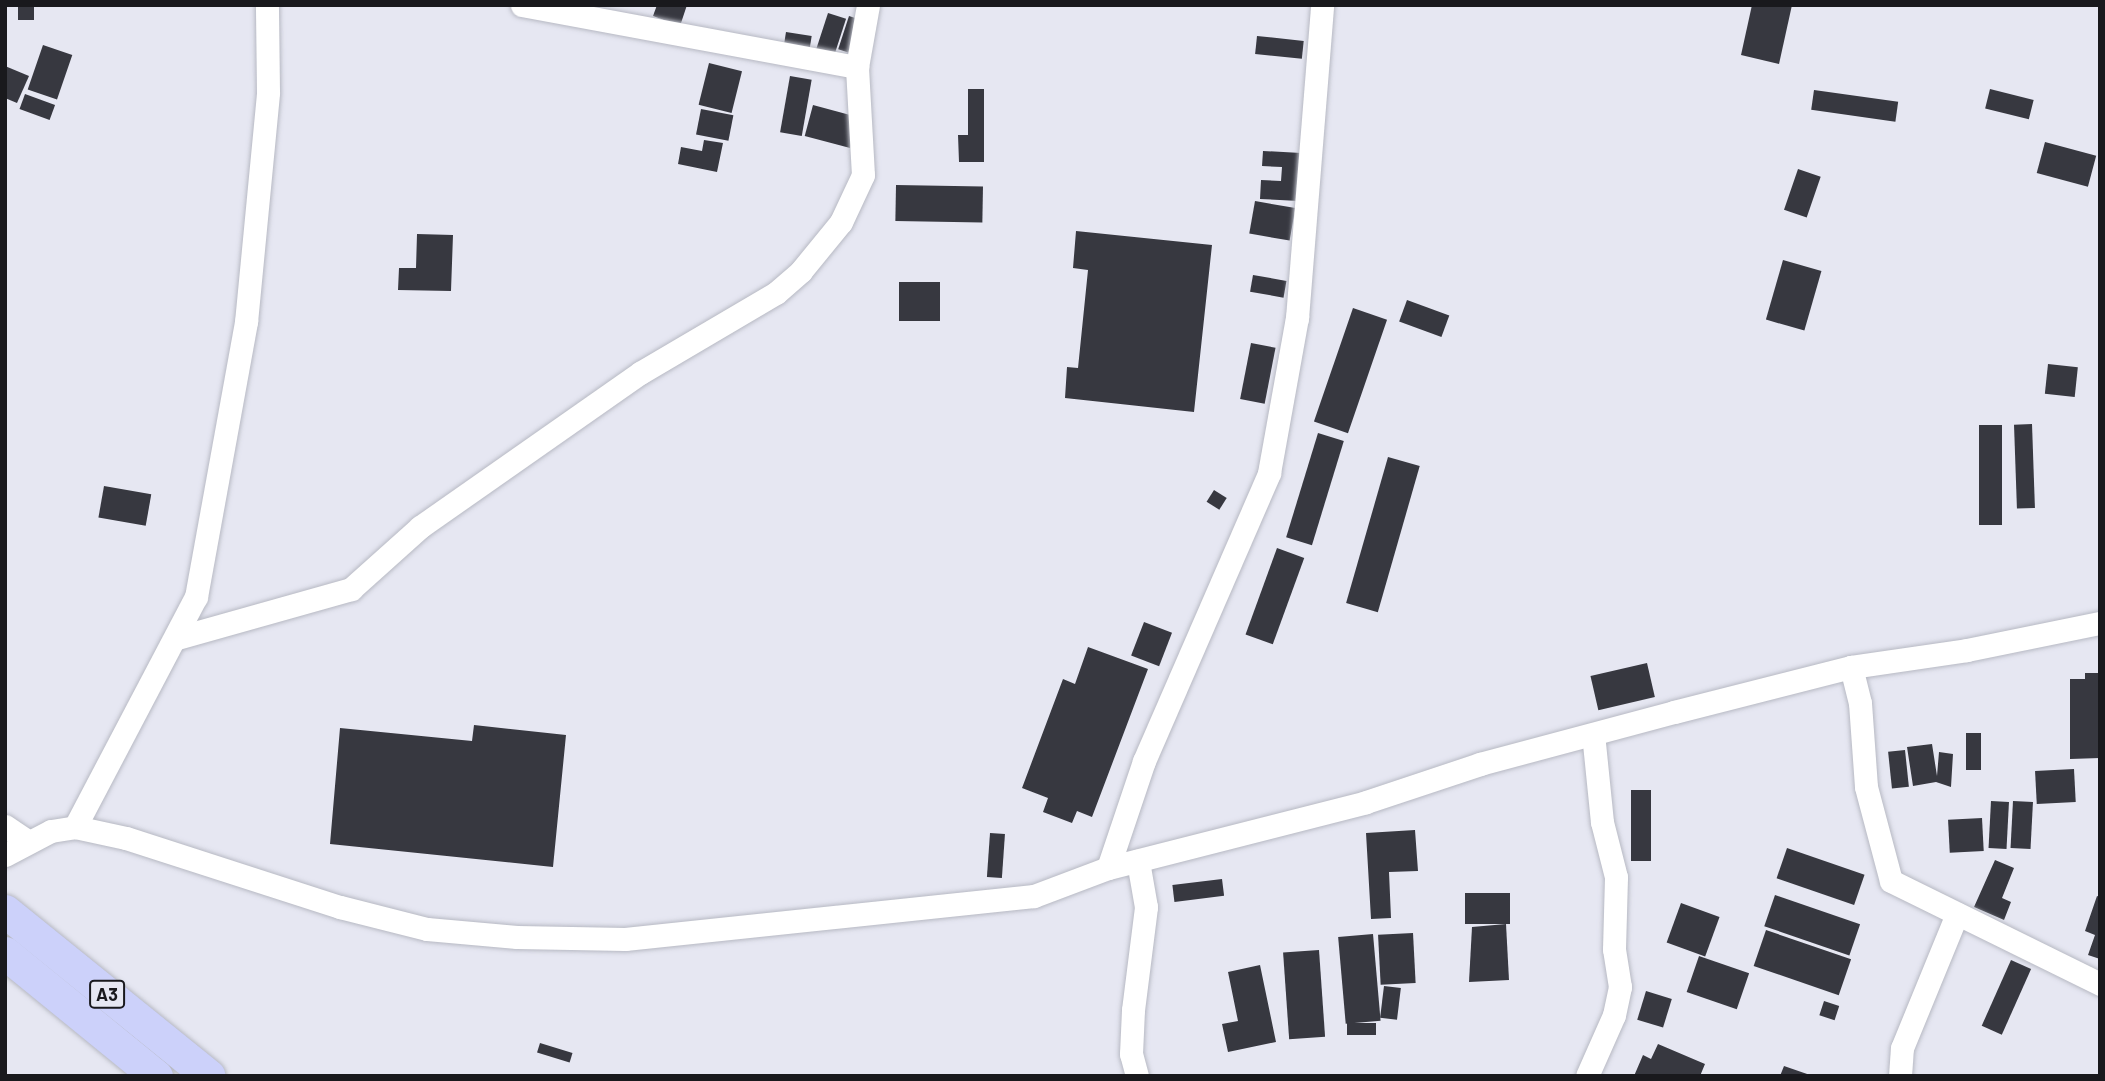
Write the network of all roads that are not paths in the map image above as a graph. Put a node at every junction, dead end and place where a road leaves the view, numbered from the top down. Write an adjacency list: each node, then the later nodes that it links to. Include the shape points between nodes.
1 (267, 5): 7 (street, via 268,92 246,322 196,597)
2 (522, 5): 5 (street)
3 (868, 5): 5 (street)
4 (1322, 5): 15 (street, via 1297,318 1269,473 1144,761)
5 (857, 67): 7 (street, via 863,175 841,222 776,293 640,373 420,527 351,589)
6 (2100, 623): 8 (street)
7 (177, 638): 11 (street)
8 (1851, 667): 9 (street); 17 (street, via 1860,703 1866,787 1891,881)
9 (1593, 734): 14 (street, via 1480,764 1366,802); 23 (street, via 1602,822 1616,877 1614,949 1620,987 1614,1015)
10 (5, 826): 12 (street)
11 (75, 827): 12 (street); 15 (street, via 378,917 427,929 517,937 625,939 1034,896)
12 (27, 841): 13 (street)
13 (5, 855)
14 (1138, 861): 15 (street); 22 (street, via 1146,907 1133,1010 1131,1054)
15 (1108, 868)
16 (5, 911): 21 (highway, A3)
17 (1957, 914): 19 (street); 24 (street, via 1902,1048)
18 (5, 953): 20 (highway, A3)
19 (2100, 984)
20 (142, 1071)
21 (209, 1076)
22 (1137, 1076)
23 (1587, 1076)
24 (1900, 1076)

